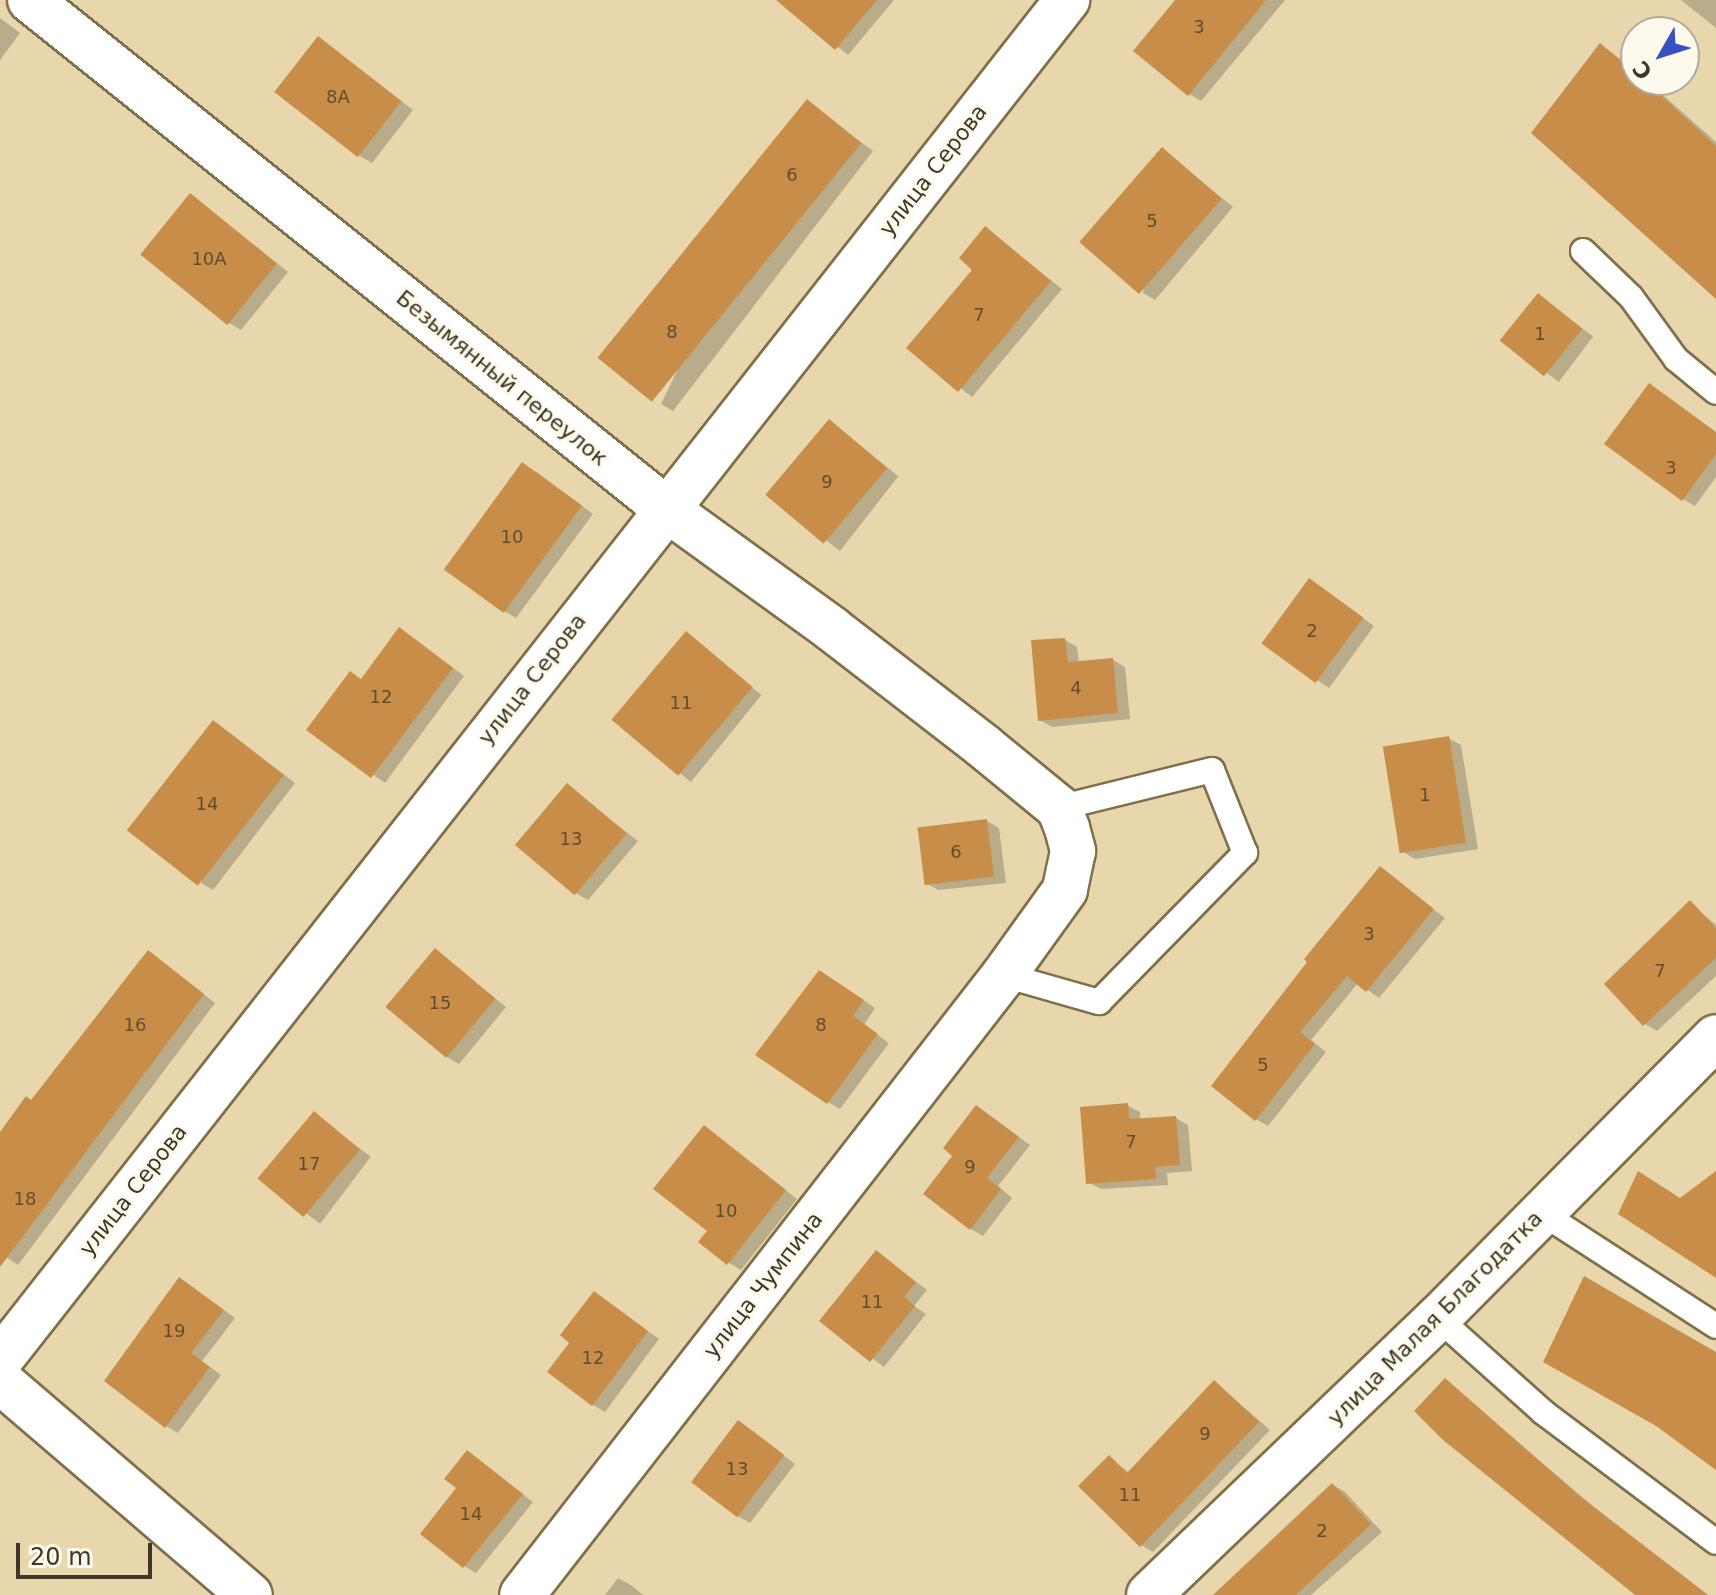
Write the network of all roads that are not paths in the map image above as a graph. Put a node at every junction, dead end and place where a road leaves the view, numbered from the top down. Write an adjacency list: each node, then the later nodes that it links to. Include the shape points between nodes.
1 (30, 0): 5 (street, Безымянный переулок)
2 (1067, 0): 5 (street, улица Серова)
3 (1583, 251): 4 (lane, via 1631,297 1676,359)
4 (1713, 383)
5 (665, 508): 6 (street, Безымянный переулок, via 832,629); 12 (street, улица Серова)
6 (1059, 808): 7 (street, улица Чумпина, via 1073,851 1065,890); 7 (lane, via 1212,770 1245,853 1099,1002)
7 (1004, 975): 16 (street, улица Чумпина)
8 (1716, 1037): 9 (street, улица Малая Благодатка)
9 (1542, 1213): 10 (street, улица Малая Благодатка); 11 (lane)
10 (1438, 1318): 14 (lane, via 1543,1412); 17 (street, улица Малая Благодатка)
11 (1716, 1326)
12 (0, 1360)
13 (0, 1381): 15 (street)
14 (1716, 1542)
15 (250, 1595)
16 (522, 1595)
17 (1149, 1595)

